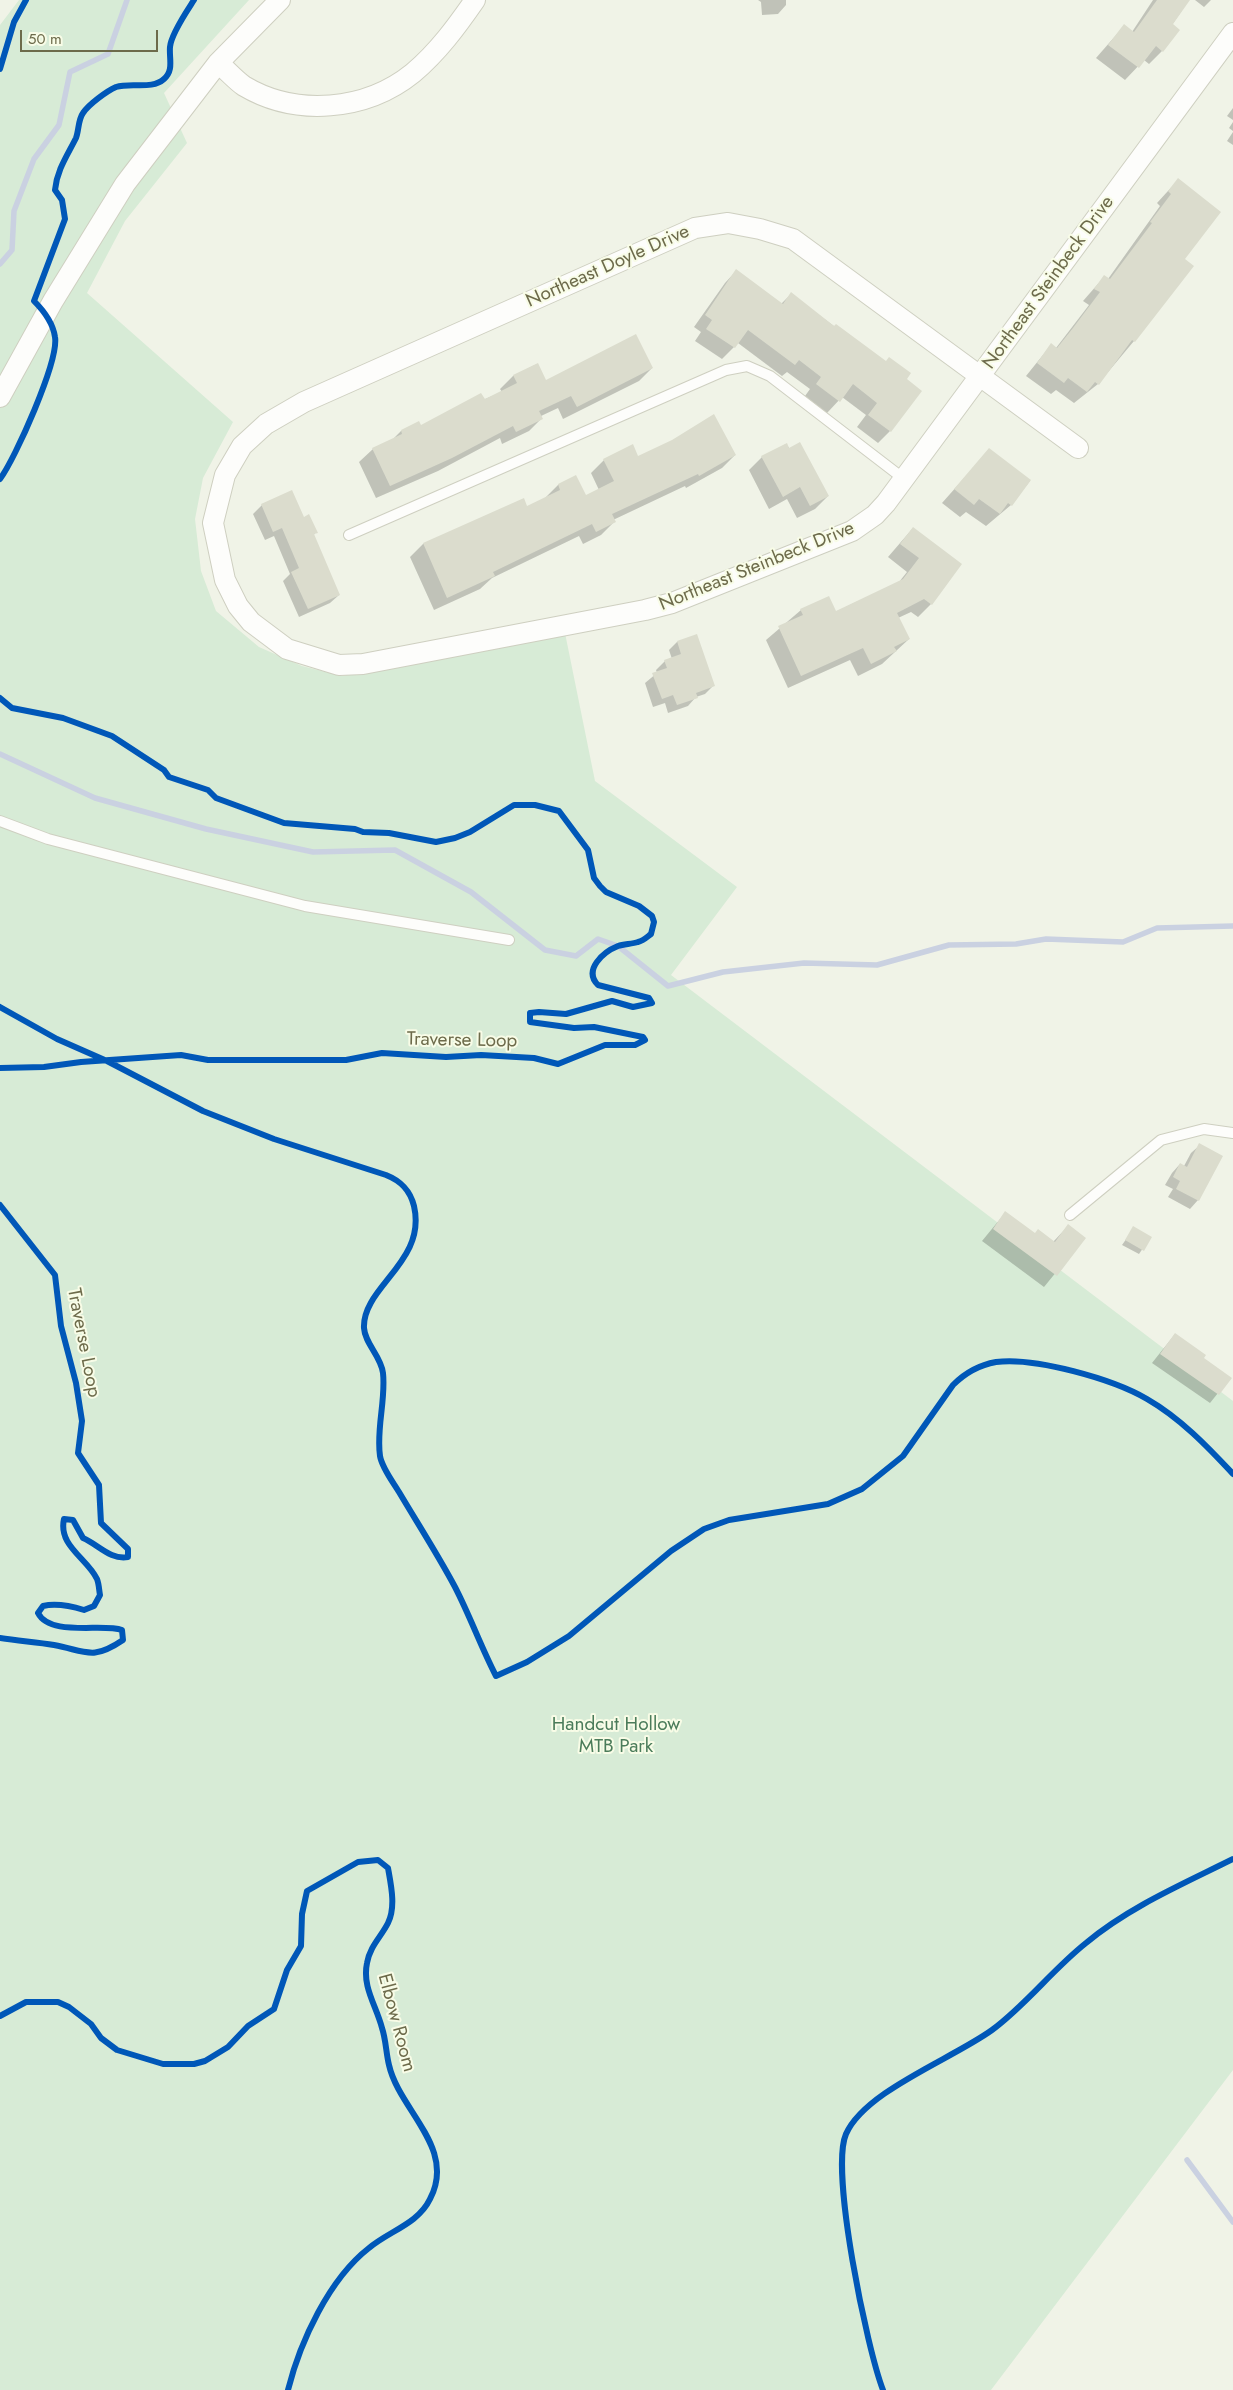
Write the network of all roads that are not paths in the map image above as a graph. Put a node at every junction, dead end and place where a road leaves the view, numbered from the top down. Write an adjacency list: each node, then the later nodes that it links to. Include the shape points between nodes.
1 (280, 0): 4 (street)
2 (475, 0): 4 (street, via 450,35 413,72 367,98 308,107 284,104 242,85)
3 (1233, 33): 5 (street, Northeast Steinbeck Drive)
4 (218, 63): 6 (street, via 125,184 53,301)
5 (980, 376): 7 (street, Northeast Doyle Drive); 8 (street, Northeast Steinbeck Drive); 10 (street, Northeast Doyle Drive, via 793,239 728,223 695,228 304,402 266,424 242,446 225,475 214,524)
6 (0, 397)
7 (1078, 448)
8 (904, 479): 9 (lane, via 770,376 747,366 726,370); 10 (street, Northeast Steinbeck Drive, via 875,515 852,531 672,603 363,664 339,665 286,649 251,622 238,606)
9 (349, 535)
10 (225, 580)
11 (0, 821): 12 (lane, via 48,839 305,906)
12 (509, 940)
13 (1233, 1133): 14 (lane, via 1204,1129 1162,1140)
14 (1070, 1215)

